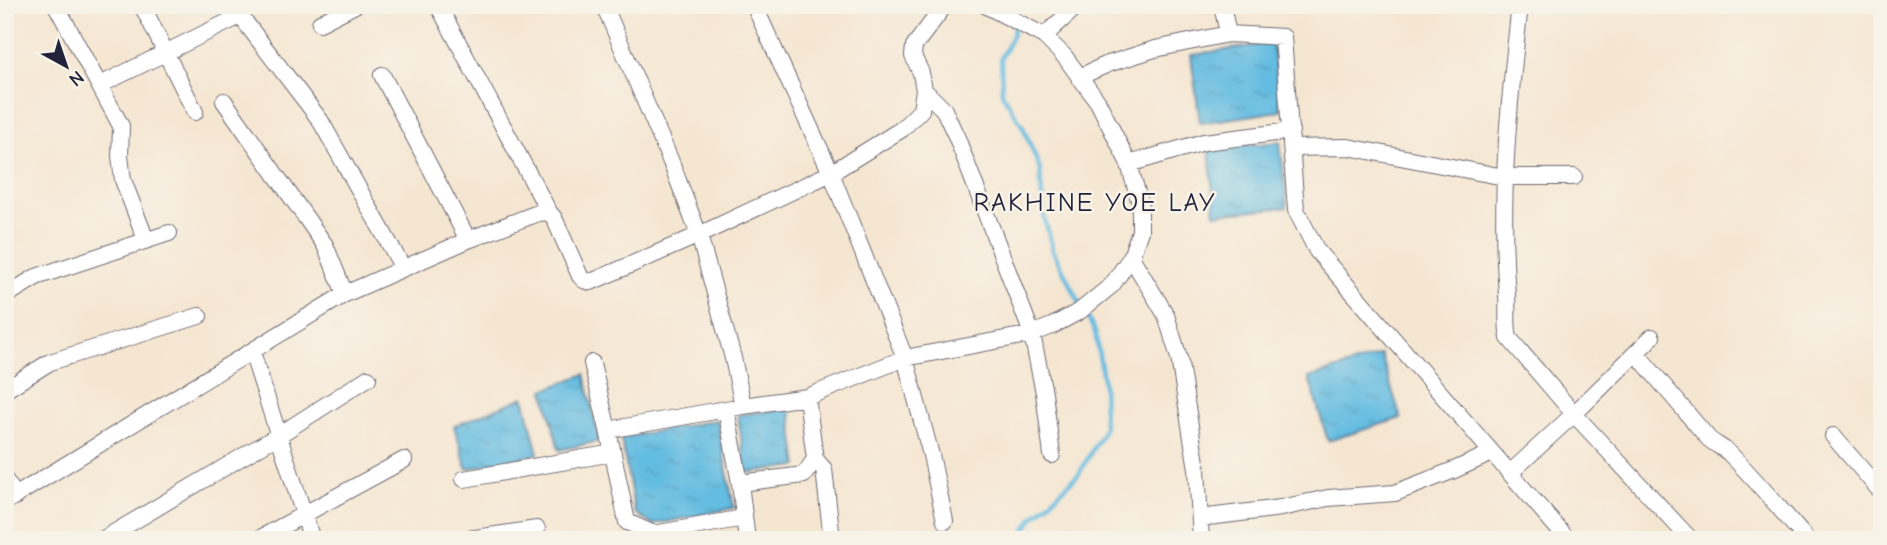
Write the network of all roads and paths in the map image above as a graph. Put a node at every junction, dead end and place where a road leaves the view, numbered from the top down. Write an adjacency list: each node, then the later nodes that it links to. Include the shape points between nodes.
1 (56, 5): 19 (street)
2 (142, 5): 16 (street)
3 (355, 5): 13 (street)
4 (438, 5): 29 (street)
5 (604, 5): 31 (street)
6 (754, 5): 26 (street)
7 (945, 5): 20 (street, via 914,46)
8 (985, 5): 15 (street)
9 (1078, 5): 15 (street)
10 (1222, 5): 14 (street)
11 (1520, 5): 27 (street)
12 (236, 11): 16 (street); 35 (street, via 320,120)
13 (320, 23)
14 (1228, 34): 18 (street, via 1155,49); 23 (street, via 1283,37)
15 (1044, 36): 18 (street)
16 (166, 53): 19 (street); 22 (street)
17 (382, 75): 33 (street)
18 (1079, 77): 25 (street, via 1098,102)
19 (100, 85): 32 (street, via 121,126 123,180)
20 (924, 90): 26 (street, via 921,110 902,129); 39 (street, via 944,110 957,138)
21 (224, 101): 36 (street, via 325,245)
22 (195, 113)
23 (1291, 131): 24 (street); 25 (street, via 1204,142)
24 (1292, 148): 27 (street, via 1348,147); 54 (street, via 1296,210 1317,251)
25 (1129, 164): 34 (street, via 1140,204 1140,231)
26 (831, 173): 31 (street); 43 (street)
27 (1504, 177): 28 (street); 49 (street, via 1509,338)
28 (1574, 177)
29 (549, 212): 31 (street, via 580,276 591,282); 33 (street)
30 (169, 233): 32 (street)
31 (699, 234): 48 (street, via 727,335)
32 (146, 240): 37 (street, via 36,277)
33 (468, 240): 35 (street)
34 (1131, 257): 39 (street, via 1111,285 1080,312); 66 (street, via 1166,315 1179,358)
35 (403, 268): 36 (street)
36 (345, 294): 41 (street)
37 (5, 296)
38 (199, 316): 46 (street, via 50,362)
39 (1032, 334): 43 (street); 55 (street)
40 (1652, 337): 42 (street)
41 (252, 352): 51 (street); 63 (street)
42 (1636, 353): 49 (street); 79 (street, via 1708,438 1727,450)
43 (905, 358): 47 (street); 67 (street)
44 (592, 363): 50 (street)
45 (368, 378): 51 (street)
46 (5, 390)
47 (807, 397): 48 (street); 56 (street)
48 (735, 407): 50 (street); 61 (street)
49 (1574, 414): 58 (street); 78 (street)
50 (608, 430): 53 (street)
51 (279, 435): 64 (street); 70 (street)
52 (1833, 436): 62 (street)
53 (613, 453): 60 (street); 69 (street, via 627,522)
54 (1492, 453): 58 (street); 66 (street, via 1395,493 1328,498)
55 (1052, 455)
56 (815, 459): 61 (street, via 804,475); 75 (street, via 824,469)
57 (404, 460): 64 (street)
58 (1510, 473): 77 (street)
59 (5, 480): 63 (street)
60 (464, 480)
61 (740, 483): 65 (street)
62 (1882, 493)
63 (10, 499)
64 (304, 514): 71 (street); 72 (street)
65 (744, 518): 69 (street); 74 (street)
66 (1200, 518): 76 (street)
67 (946, 521)
68 (537, 529): 73 (street)
69 (669, 536)
70 (102, 540)
71 (257, 540)
72 (313, 540)
73 (461, 540)
74 (747, 540)
75 (832, 540)
76 (1201, 540)
77 (1568, 540)
78 (1691, 540)
79 (1807, 540)

